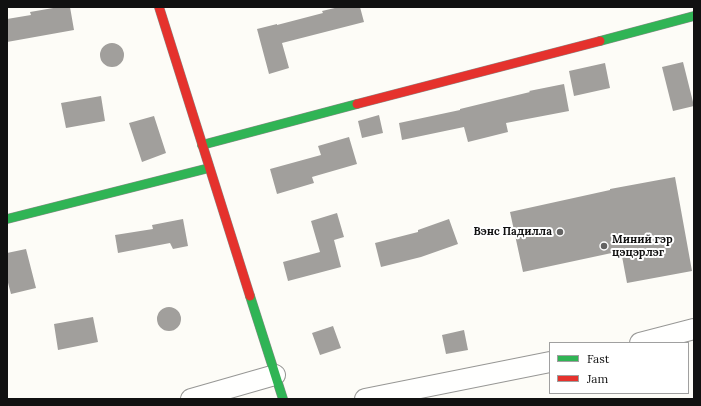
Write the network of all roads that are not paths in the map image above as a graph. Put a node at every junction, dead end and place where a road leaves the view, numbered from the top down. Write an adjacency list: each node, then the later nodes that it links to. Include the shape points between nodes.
1 (159, 7): 3 (street)
2 (694, 16): 3 (street)
3 (202, 146): 4 (street)
4 (209, 168): 5 (street); 9 (street)
5 (7, 219)
6 (694, 328): 7 (street)
7 (644, 342)
8 (549, 362): 12 (street)
9 (275, 375): 10 (street); 11 (street)
10 (191, 399)
11 (283, 399)
12 (365, 399)

